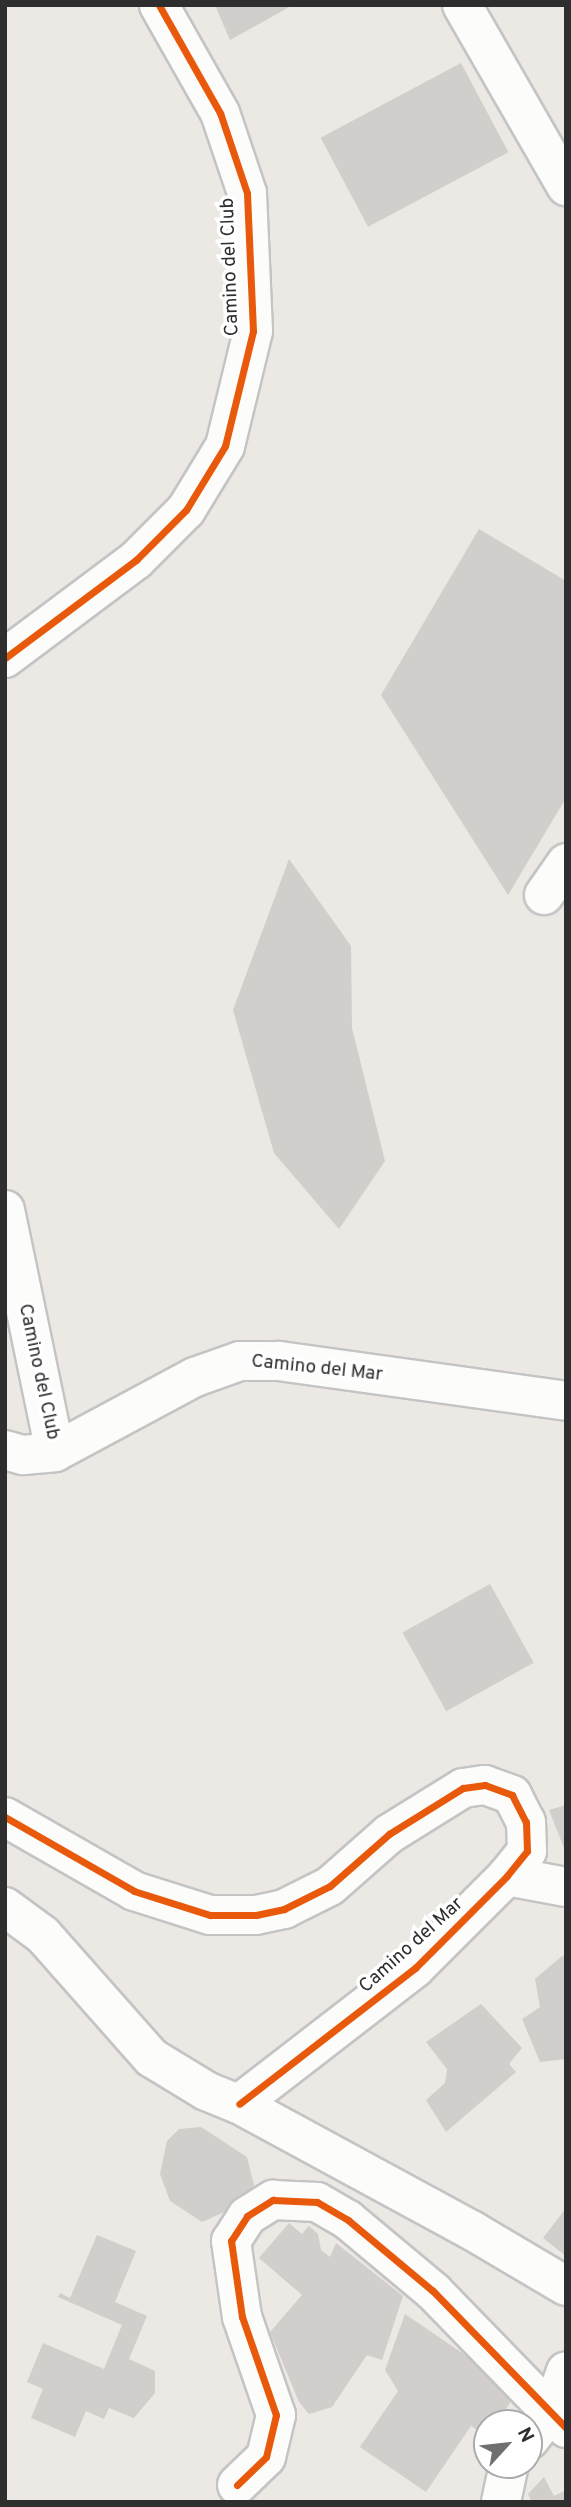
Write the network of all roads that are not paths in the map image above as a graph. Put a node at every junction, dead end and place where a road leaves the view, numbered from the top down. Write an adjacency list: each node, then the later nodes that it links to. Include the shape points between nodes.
1 (159, 5): 4 (street, Camino del Club, via 220,113 247,193 250,344 225,446 186,510 136,560)
2 (462, 5): 3 (street)
3 (566, 186)
4 (5, 658)
5 (566, 863): 6 (street)
6 (544, 895)
7 (5, 1210): 10 (street, Camino del Club)
8 (566, 1401): 10 (street, Camino del Mar, via 279,1361 240,1361 195,1377)
9 (5, 1450): 10 (street, Camino del Mar, via 23,1455)
10 (55, 1452)
11 (5, 1817): 12 (street, Camino del Mar, via 134,1891 210,1915 256,1915 284,1909 330,1886 389,1834 463,1788 485,1785 512,1795 526,1822 527,1851)
12 (507, 1876): 13 (street); 15 (street, Camino del Mar, via 415,1968)
13 (566, 1886)
14 (5, 1906): 15 (street, via 43,1935 152,2058 206,2091)
15 (239, 2104): 16 (street)
16 (566, 2286)
17 (566, 2371): 18 (street)
18 (553, 2422): 20 (street, via 433,2291 348,2220 317,2202 273,2200 247,2216 231,2241 242,2317 276,2414 266,2457)
19 (506, 2479): 21 (street)
20 (237, 2485)
21 (501, 2502)

